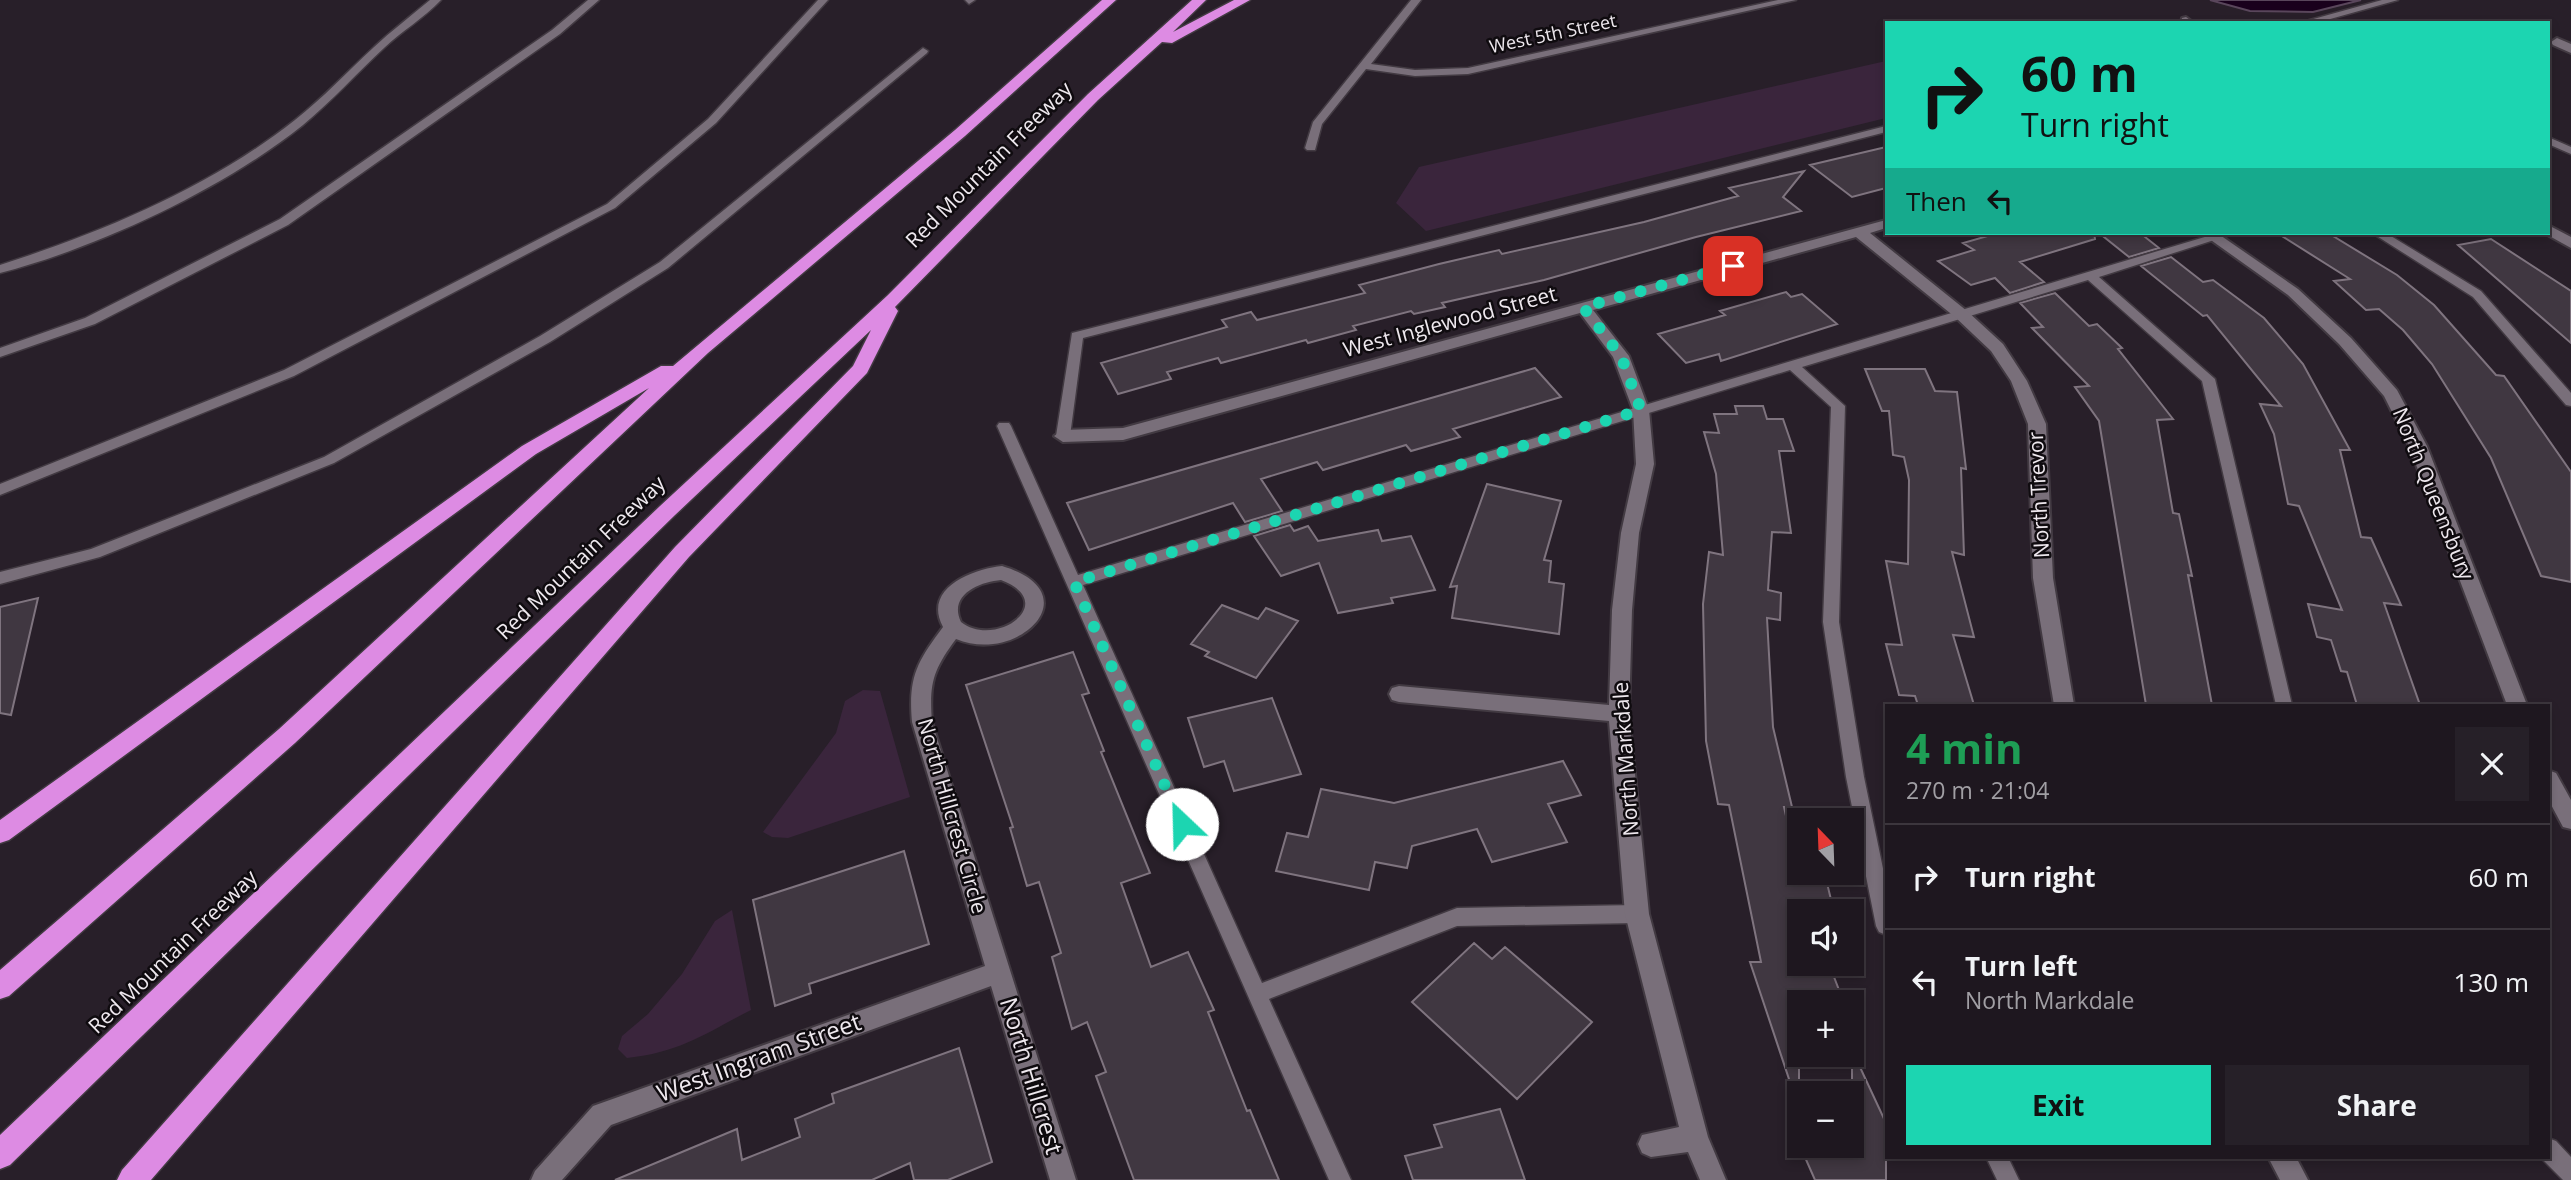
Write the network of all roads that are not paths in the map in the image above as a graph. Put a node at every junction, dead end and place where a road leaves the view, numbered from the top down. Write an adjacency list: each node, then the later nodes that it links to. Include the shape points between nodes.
1 (436, 0): 29 (lane, via 288,131 147,213 85,241)
2 (594, 0): 35 (lane, via 284,222 90,321)
3 (823, 0): 41 (lane, via 712,121 611,206 289,373)
4 (1099, 0): 11 (highway)
5 (1110, 0): 11 (highway, Red Mountain Freeway)
6 (1200, 0): 14 (highway, Red Mountain Freeway)
7 (1244, 0): 14 (highway)
8 (1416, 0): 17 (lane)
9 (1791, 0): 17 (lane, West 5th Street, via 1468,71 1427,75)
10 (2393, 0): 12 (lane)
11 (1088, 19): 34 (highway, Red Mountain Freeway, via 961,133)
12 (2313, 21)
13 (2571, 39): 15 (street, via 2557,43)
14 (1150, 49): 31 (highway, Red Mountain Freeway, via 1093,97)
15 (2571, 49)
16 (923, 51): 42 (lane, via 664,265 545,339 329,460 95,553)
17 (1363, 65): 20 (lane, via 1317,124)
18 (1885, 129): 40 (lane, via 1077,336)
19 (2550, 141): 21 (lane)
20 (1311, 148)
21 (2571, 151)
22 (1885, 224): 24 (street, West Inglewood Street)
23 (2550, 230): 28 (street)
24 (1858, 232): 32 (street, West Inglewood Street); 33 (street, North Trevor)
25 (2215, 235): 30 (lane)
26 (2219, 235): 48 (street, North Queensbury, via 2293,292 2345,341 2391,394 2418,446)
27 (2381, 235): 37 (lane, via 2477,294)
28 (2571, 244)
29 (0, 269)
30 (2090, 275): 33 (lane); 47 (lane, via 2208,379)
31 (894, 299): 61 (highway, Red Mountain Freeway, via 658,520); 65 (highway, via 861,369 682,552)
32 (1583, 307): 38 (street, North Markdale, via 1621,356); 40 (street, West Inglewood Street, via 1123,434)
33 (1961, 314): 36 (lane); 46 (street, North Trevor, via 1997,348 2019,381 2036,424 2043,578)
34 (702, 349): 52 (highway, via 529,450); 56 (highway, Red Mountain Freeway, via 287,736)
35 (0, 353)
36 (1792, 365): 38 (lane); 54 (lane, via 1838,406 1831,622 1855,777)
37 (2571, 402)
38 (1641, 410): 43 (lane); 49 (street, North Markdale, via 1645,464 1630,533)
39 (1004, 426): 43 (lane)
40 (1063, 436)
41 (0, 490)
42 (0, 578)
43 (1074, 582): 57 (lane)
44 (954, 628): 44 (street, via 990,639 1018,630 1035,611 1034,590 1027,582 1002,573 973,579 960,586 947,607); 55 (street, North Hillcrest Circle, via 924,667 918,688 922,722)
45 (1399, 694): 49 (street)
46 (2064, 704)
47 (2284, 704)
48 (2517, 704)
49 (1619, 715): 53 (street, North Markdale)
50 (2550, 783): 51 (street)
51 (2571, 820)
52 (0, 833)
53 (1637, 914): 57 (lane, via 1457,917); 58 (street, North Markdale)
54 (1885, 921)
55 (998, 972): 66 (street, West Ingram Street, via 602,1115); 67 (street, North Hillcrest)
56 (0, 987)
57 (1258, 994): 68 (lane)
58 (1695, 1138): 59 (street); 69 (street, North Markdale)
59 (1651, 1144)
60 (2550, 1151): 64 (lane)
61 (0, 1155)
62 (1998, 1159): 70 (lane)
63 (2282, 1159): 71 (street)
64 (2571, 1173)
65 (132, 1180)
66 (544, 1180)
67 (1063, 1180)
68 (1340, 1180)
69 (1713, 1180)
70 (2008, 1180)
71 (2295, 1180)

